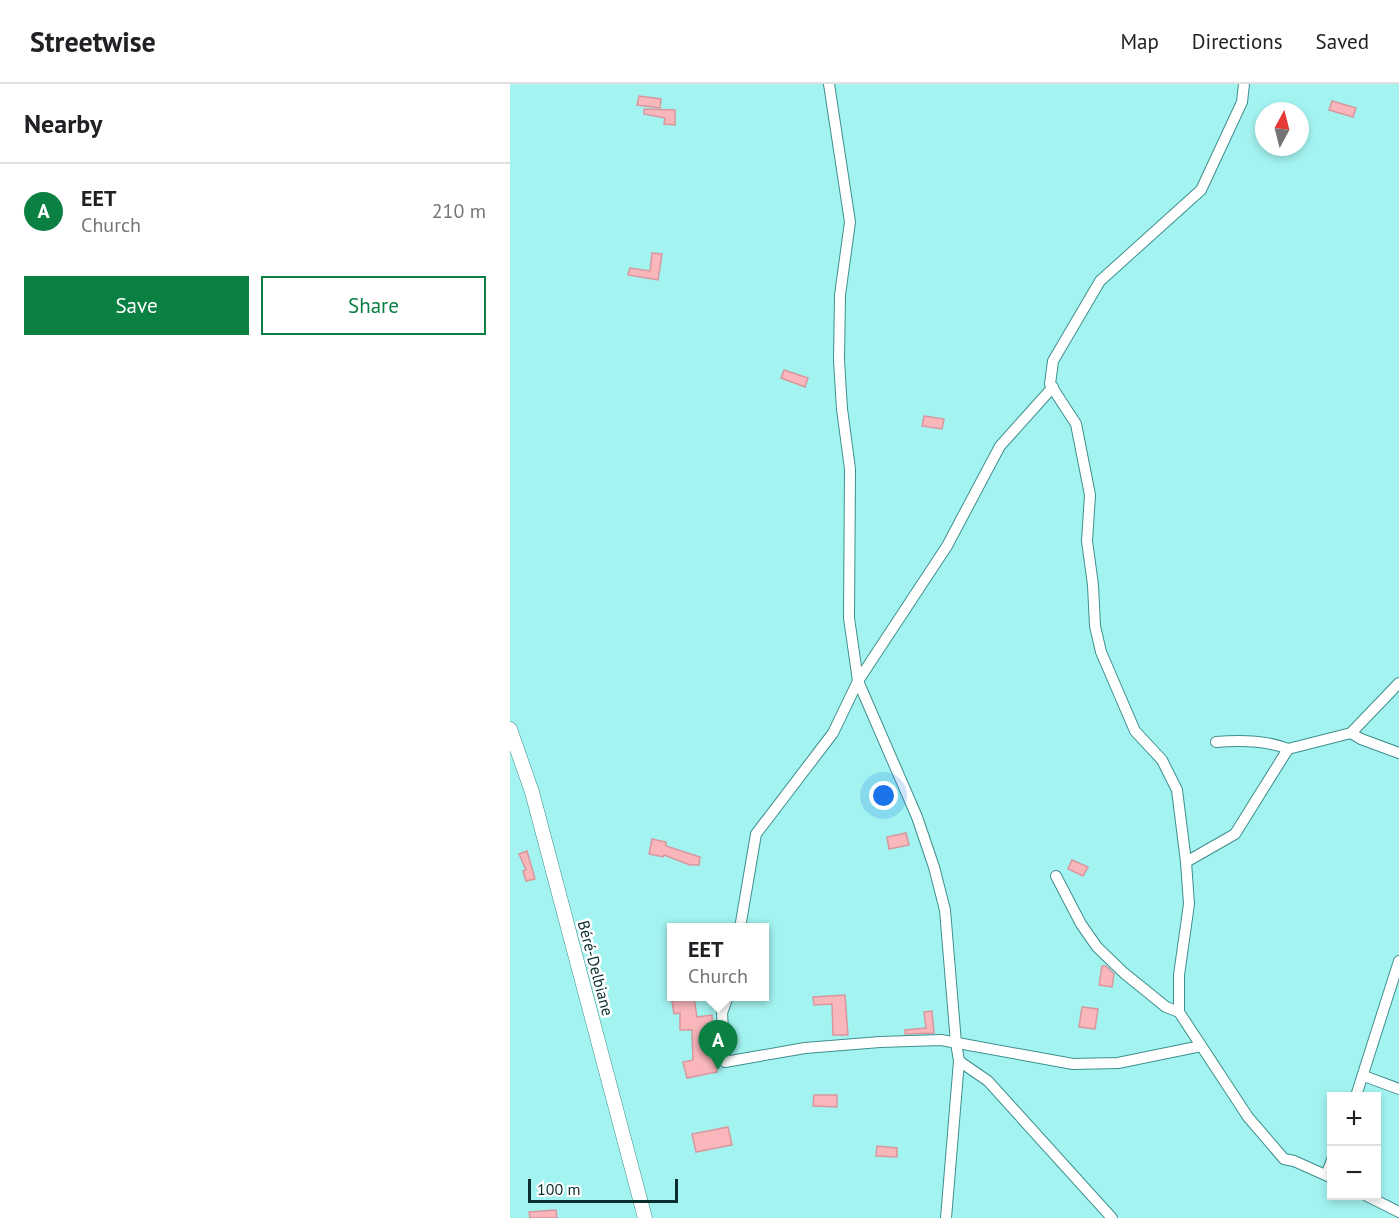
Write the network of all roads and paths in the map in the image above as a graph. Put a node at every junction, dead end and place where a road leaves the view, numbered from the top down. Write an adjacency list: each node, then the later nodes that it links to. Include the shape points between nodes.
1 (829, 84): 4 (street, via 850,222 840,295 839,360 850,469 849,618)
2 (1245, 84): 3 (street, via 1242,102 1201,189 1100,281 1053,361)
3 (1053, 387): 4 (street, via 1000,446 947,546); 11 (street, via 1076,424 1090,495 1087,541 1101,652 1135,730 1162,760 1177,790)
4 (858, 681): 13 (street, via 833,734 756,834); 17 (street, via 934,867 945,910)
5 (1399, 683): 7 (street)
6 (510, 729): 26 (street, Béré-Delbiane, via 532,792)
7 (1352, 733): 9 (street); 10 (street)
8 (1216, 741): 9 (street)
9 (1288, 748): 11 (street, via 1235,834)
10 (1399, 753)
11 (1186, 862): 16 (street, via 1189,904 1179,975)
12 (1056, 876): 16 (street, via 1097,947 1124,974 1166,1007)
13 (741, 923)
14 (1399, 961): 20 (street)
15 (727, 1001): 17 (street, via 723,1013 725,1062 859,1043)
16 (1179, 1012): 18 (street)
17 (956, 1043): 18 (street, via 1073,1064 1118,1063); 19 (street)
18 (1201, 1046): 23 (street, via 1248,1117 1284,1159)
19 (959, 1061): 27 (street); 28 (street, via 988,1081)
20 (1364, 1076): 21 (street); 22 (street)
21 (1399, 1089)
22 (1358, 1092)
23 (1327, 1175)
24 (1375, 1200): 25 (street)
25 (1399, 1212)
26 (645, 1218)
27 (946, 1218)
28 (1112, 1218)

